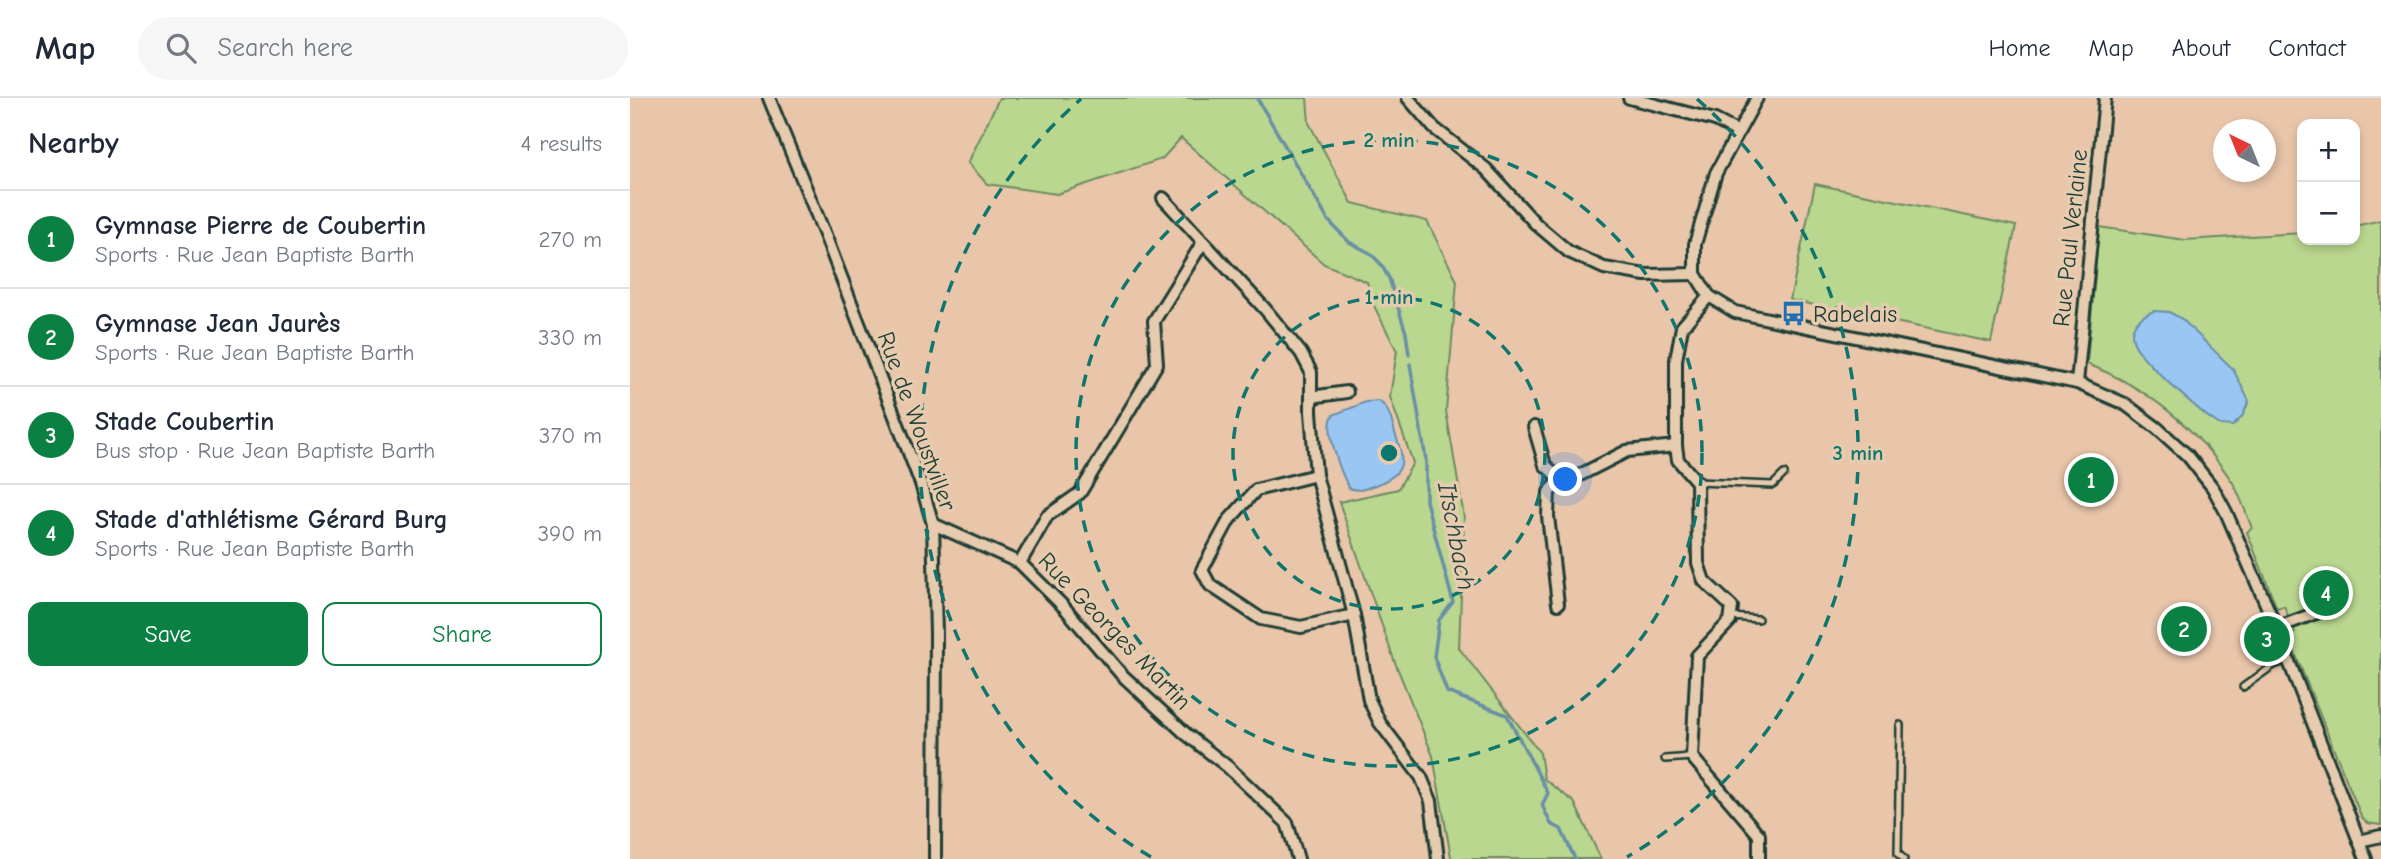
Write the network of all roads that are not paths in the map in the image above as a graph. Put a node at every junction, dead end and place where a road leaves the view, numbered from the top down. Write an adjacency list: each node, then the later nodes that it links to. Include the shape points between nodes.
1 (769, 98): 20 (street, Rue de Woustviller)
2 (1408, 98): 9 (street, via 1434,128 1486,169 1536,224 1569,252 1604,268 1645,275)
3 (1629, 98): 6 (street, via 1715,120)
4 (1757, 98): 6 (street)
5 (2105, 98): 11 (street, Rue Paul Verlaine)
6 (1738, 132): 9 (street, via 1716,173 1695,244)
7 (1163, 198): 8 (street)
8 (1203, 242): 13 (street, via 1301,353 1311,372); 21 (street, via 1154,321 1157,364 1080,493 1047,516)
9 (1695, 274): 10 (street)
10 (1710, 296): 11 (street, via 1735,312); 15 (street, via 1682,327 1676,360)
11 (2077, 383): 27 (street, via 2125,404 2188,456 2226,512)
12 (1347, 392): 13 (street)
13 (1311, 397): 17 (street)
14 (1534, 427): 18 (street, via 1545,465)
15 (1676, 446): 18 (street, via 1627,451); 19 (street, via 1678,460)
16 (1784, 474): 19 (lane, via 1773,485)
17 (1316, 475): 24 (street); 24 (street, via 1256,490 1229,520 1202,570 1210,584 1261,620 1301,627)
18 (1560, 480): 22 (street, via 1549,492 1548,516)
19 (1697, 482): 25 (street, via 1698,564 1704,581 1732,607)
20 (933, 524): 21 (street, Rue Georges Martin); 35 (street, Rue de Woustviller)
21 (1020, 563): 36 (street, Rue Georges Martin, via 1121,674 1287,823)
22 (1558, 604)
23 (2324, 610): 27 (street)
24 (1354, 615): 37 (street, via 1369,700 1380,723 1421,777 1431,801)
25 (1731, 617): 26 (lane); 31 (street, via 1697,656)
26 (1758, 619)
27 (2276, 628): 28 (street)
28 (2289, 660): 29 (lane); 34 (street)
29 (2243, 687)
30 (1900, 725): 39 (lane, via 1898,854)
31 (1692, 757): 32 (lane); 38 (street, via 1759,835)
32 (1665, 760)
33 (2381, 836): 34 (street)
34 (2359, 841): 40 (street)
35 (935, 859)
36 (1298, 859)
37 (1438, 859)
38 (1759, 859)
39 (1904, 859)
40 (2366, 859)

